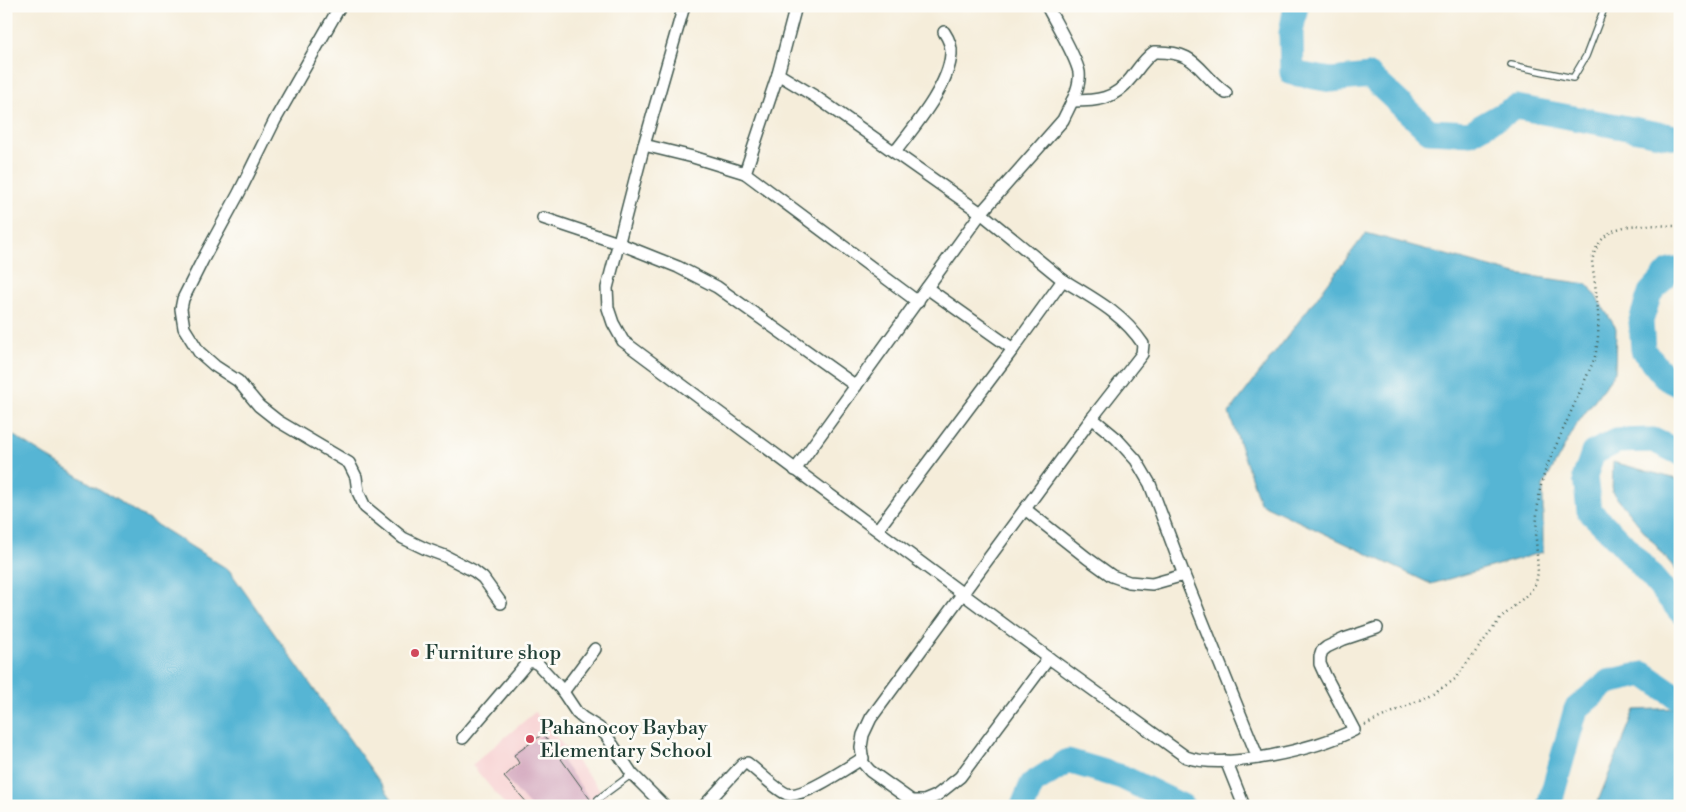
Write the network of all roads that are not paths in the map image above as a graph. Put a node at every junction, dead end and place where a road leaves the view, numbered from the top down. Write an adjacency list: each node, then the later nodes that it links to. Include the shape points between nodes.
1 (340, 6): 28 (street, via 275,120 183,299 184,328 199,352 238,381 268,414 349,463 361,501 373,515 403,538 474,571)
2 (684, 6): 11 (street)
3 (796, 6): 8 (street)
4 (1047, 6): 10 (street, via 1076,62 1079,74)
5 (1605, 6): 7 (lane, via 1586,56 1573,78)
6 (944, 32): 12 (street, via 951,53 941,84 929,107)
7 (1511, 65)
8 (778, 74): 12 (street); 13 (street)
9 (1226, 93): 10 (street, via 1194,61 1166,51 1150,54 1124,87 1106,98)
10 (1072, 101): 14 (street, via 1063,120)
11 (644, 145): 13 (street); 16 (street)
12 (895, 152): 14 (street)
13 (745, 173): 19 (street)
14 (981, 213): 17 (street); 18 (street)
15 (542, 218): 16 (street)
16 (618, 243): 21 (street, via 717,287); 23 (street, via 607,288 608,308 623,341)
17 (1063, 280): 20 (street); 22 (street, via 1115,312 1143,344 1142,354)
18 (927, 288): 19 (street); 20 (street)
19 (918, 302): 21 (street)
20 (1013, 349): 25 (street)
21 (856, 386): 23 (street)
22 (1092, 418): 24 (street); 26 (street, via 1116,438 1146,476)
23 (795, 470): 25 (street)
24 (1025, 509): 26 (street, via 1112,576 1129,582 1152,584); 27 (street)
25 (878, 530): 27 (street)
26 (1184, 574): 35 (street)
27 (962, 593): 31 (street); 34 (street, via 871,718 863,736)
28 (501, 603)
29 (1377, 628): 35 (street, via 1344,638 1327,647 1320,657 1320,664 1354,730 1296,751)
30 (595, 649): 32 (street)
31 (1049, 658): 36 (street, via 1186,757 1197,761); 39 (street, via 960,777 936,796)
32 (563, 692): 33 (street, via 538,664 527,663); 37 (street, via 582,718 606,735)
33 (463, 738)
34 (863, 758): 39 (street, via 870,771); 41 (street, via 809,790 794,795 786,794 755,768 743,764)
35 (1258, 758): 36 (street)
36 (1226, 761): 42 (street)
37 (632, 774): 38 (lane); 40 (street)
38 (598, 799)
39 (911, 803)
40 (664, 806)
41 (704, 806)
42 (1244, 806)

